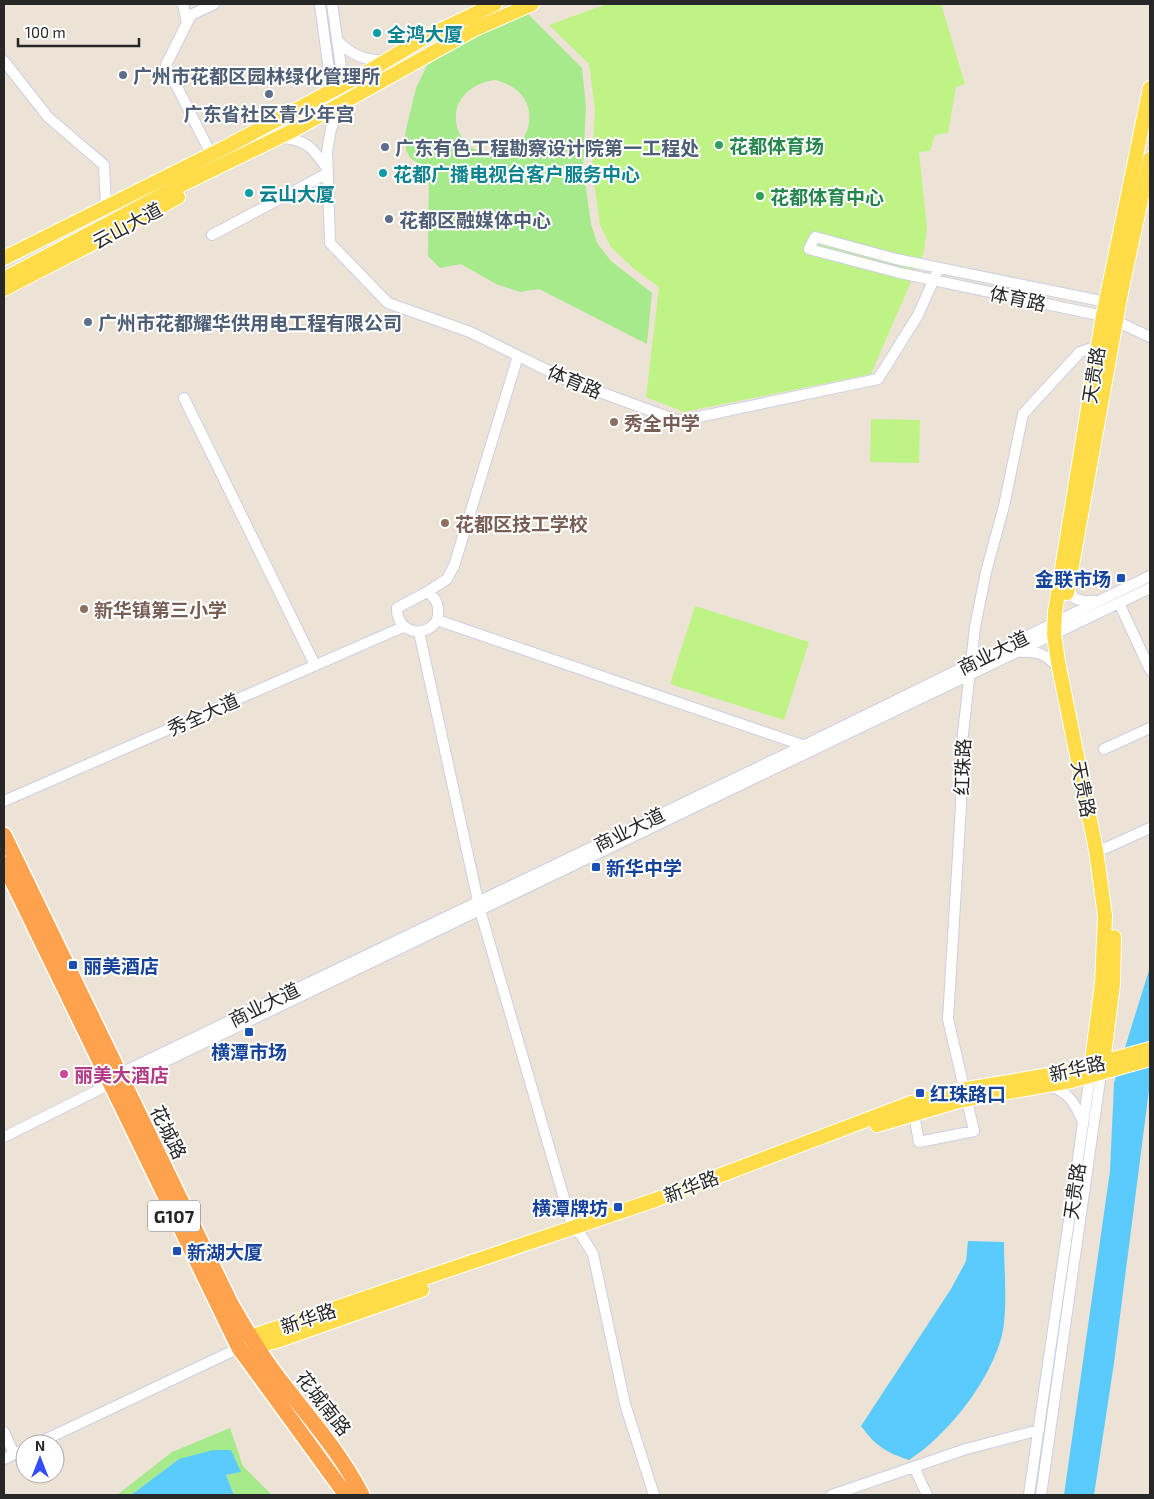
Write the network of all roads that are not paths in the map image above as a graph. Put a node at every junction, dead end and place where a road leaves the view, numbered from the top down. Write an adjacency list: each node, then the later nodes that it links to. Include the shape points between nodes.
1 (183, 4): 7 (street)
2 (214, 4): 7 (street, via 191,15)
3 (320, 4): 11 (street)
4 (332, 4): 8 (street)
5 (495, 4): 10 (main road, 云山大道, via 424,38)
6 (532, 4): 13 (main road, 云山大道, via 442,46)
7 (187, 23): 16 (street, via 166,65)
8 (338, 41): 10 (street, via 358,57); 11 (street)
9 (4, 61): 20 (street, via 48,117 104,165)
10 (386, 61): 11 (main road, 云山大道)
11 (338, 87): 13 (street); 15 (main road, 云山大道)
12 (1150, 88): 28 (main road, 天贵路)
13 (340, 105): 14 (main road, 云山大道); 19 (street, 体育路, via 331,129)
14 (278, 138): 17 (main road, 云山大道); 19 (street, via 304,142)
15 (224, 148): 16 (main road, 云山大道); 23 (main road, 云山大道)
16 (211, 154): 20 (main road, 云山大道)
17 (247, 154): 25 (main road, 云山大道, via 167,192); 27 (main road, 云山大道, via 154,211)
18 (1150, 159): 29 (main road, 天贵路)
19 (328, 172): 21 (street); 32 (street, 体育路, via 330,243 388,303 470,332)
20 (106, 207): 22 (main road, 云山大道)
21 (212, 235)
22 (4, 258)
23 (4, 268)
24 (939, 268): 26 (street, 体育路); 26 (street, 体育路, via 815,237 809,249); 28 (street, 体育路)
25 (4, 279)
26 (934, 280): 29 (street, 体育路); 32 (street, 体育路, via 918,315 878,379 679,421 568,380)
27 (4, 288)
28 (1106, 302): 29 (main road, 天贵路)
29 (1110, 319): 30 (street, 体育路); 31 (main road, 天贵路); 35 (main road, 天贵路)
30 (1150, 337)
31 (1098, 346): 41 (main road, 天贵路, via 1059,584); 45 (street, 红珠路, via 1080,352 1023,414 986,572)
32 (518, 356): 37 (street, via 454,566 447,579)
33 (184, 398): 46 (street)
34 (1150, 576): 38 (street, 商业大道)
35 (1068, 586): 38 (street, via 1078,600); 41 (main road, 天贵路)
36 (1150, 588): 39 (street, 商业大道)
37 (427, 592): 40 (street, via 436,601); 42 (street, via 397,608 398,619)
38 (1100, 600): 41 (street, 商业大道)
39 (1119, 603): 41 (street, 商业大道); 48 (street)
40 (437, 620): 43 (street, via 430,628); 51 (street)
41 (1059, 625): 44 (street, 商业大道); 45 (street, 商业大道); 47 (main road, 天贵路); 57 (main road, 天贵路)
42 (403, 626): 43 (street); 46 (street, 秀全大道)
43 (418, 632): 59 (street)
44 (1014, 654): 47 (street, via 1041,653); 49 (street, 商业大道)
45 (970, 663): 49 (street, 红珠路); 51 (street, 商业大道)
46 (316, 665): 54 (street, 秀全大道)
47 (1060, 670): 57 (main road, 天贵路)
48 (1150, 670)
49 (969, 675): 52 (street, 商业大道); 65 (street, 红珠路, via 962,742 948,1019)
50 (1150, 728): 53 (street)
51 (803, 746): 52 (street); 59 (street, 商业大道)
52 (814, 749): 59 (street, 商业大道)
53 (1104, 750)
54 (4, 801)
55 (1150, 828): 57 (street)
56 (4, 835): 63 (highway, 花城路 / G107)
57 (1101, 849): 62 (main road, 天贵路, via 1113,899 1114,949)
58 (4, 864): 63 (highway, 花城路 / G107)
59 (479, 906): 63 (street, 商业大道); 69 (street)
60 (1150, 1049): 62 (main road, 新华路)
61 (1150, 1059): 62 (main road, 新华路)
62 (1103, 1067): 64 (main road, 新华路); 65 (main road, 新华路); 67 (street, 天贵路); 83 (street, 天贵路)
63 (117, 1080): 68 (street, 商业大道); 70 (highway, 花城路 / G107)
64 (1046, 1086): 65 (main road, 新华路); 67 (street, via 1056,1087 1074,1102)
65 (965, 1094): 66 (main road, 新华路); 66 (street, 红珠路, via 974,1131 919,1142)
66 (913, 1108): 69 (main road, 新华路)
67 (1083, 1124): 71 (street, 天贵路)
68 (4, 1138)
69 (577, 1232): 70 (main road, 新华路); 79 (street, via 593,1254 625,1404)
70 (249, 1344): 73 (street, 新华路); 77 (highway, 花城南路 / G107); 78 (highway, 花城南路 / G107, via 332,1444)
71 (1039, 1430): 76 (street, via 975,1446); 82 (street, 天贵路)
72 (4, 1432): 74 (street)
73 (57, 1434)
74 (14, 1454): 75 (street)
75 (4, 1459)
76 (914, 1467): 80 (street); 81 (street)
77 (346, 1495)
78 (362, 1495)
79 (654, 1495)
80 (832, 1495)
81 (927, 1495)
82 (1030, 1495)
83 (1041, 1495)

